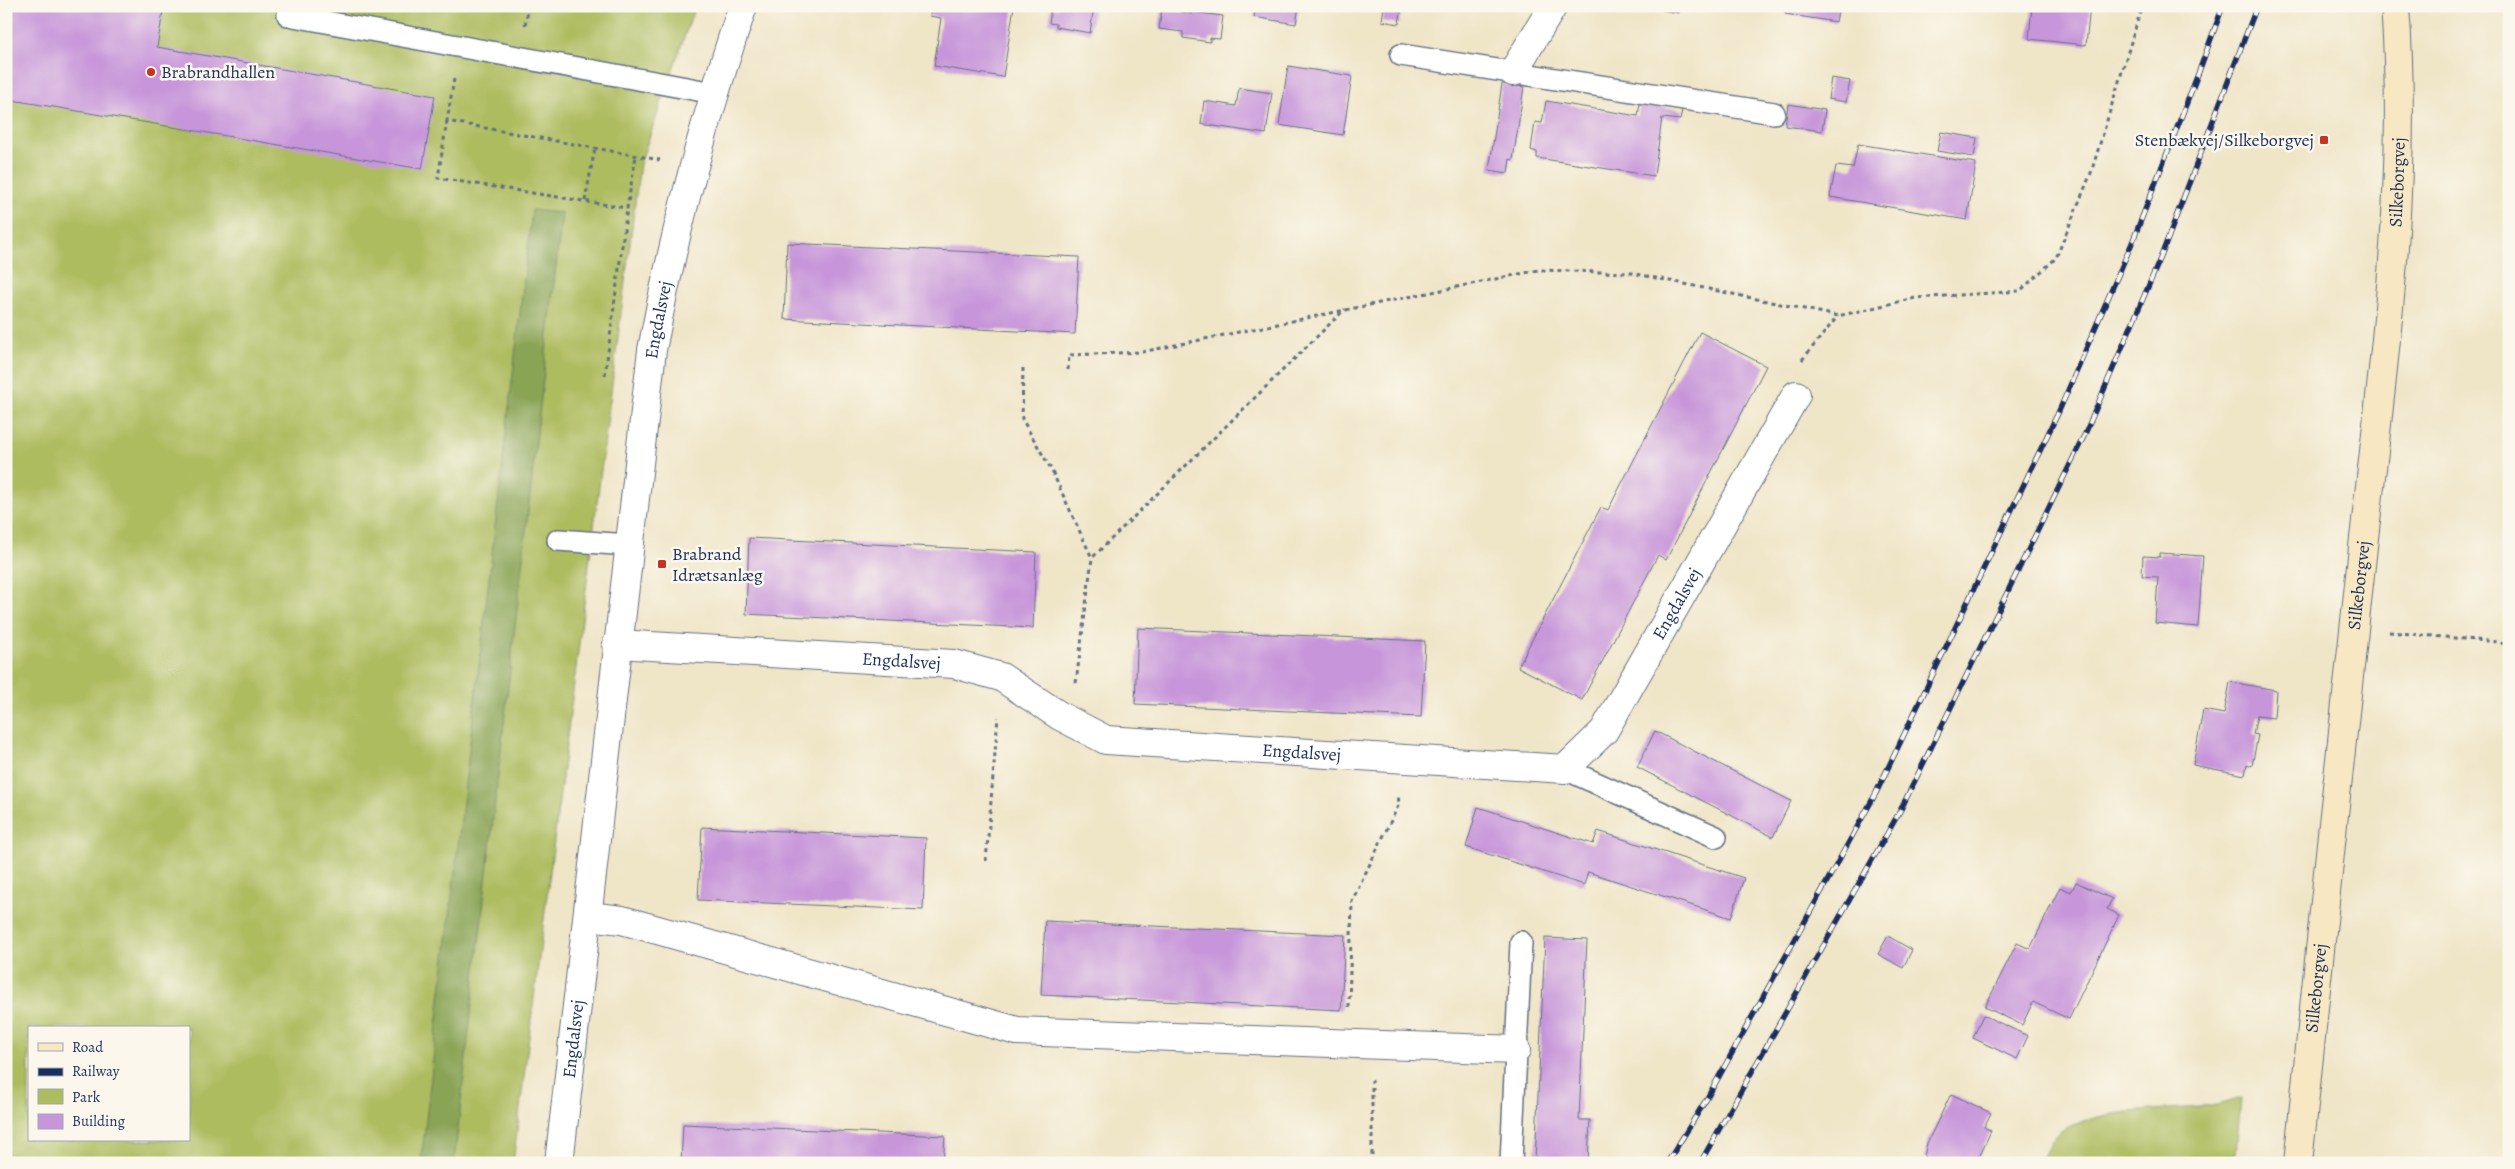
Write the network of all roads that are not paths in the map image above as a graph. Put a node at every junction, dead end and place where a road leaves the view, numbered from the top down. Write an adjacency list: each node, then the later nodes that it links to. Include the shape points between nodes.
1 (290, 6): 7 (lane, via 288,15)
2 (743, 6): 7 (street, Engdalsvej)
3 (1553, 6): 6 (street)
4 (2395, 6): 20 (main road, Silkeborgvej, via 2398,38 2397,179 2385,345)
5 (1401, 55): 6 (lane)
6 (1513, 72): 8 (lane)
7 (714, 93): 11 (street, Engdalsvej, via 669,257 652,350)
8 (1774, 113)
9 (1796, 395): 13 (street, Engdalsvej, via 1604,731)
10 (558, 540): 11 (lane)
11 (629, 545): 12 (street, Engdalsvej)
12 (617, 644): 13 (street, Engdalsvej, via 954,664 1001,677 1060,716 1106,740); 15 (street, Engdalsvej)
13 (1565, 769): 14 (lane)
14 (1716, 837)
15 (588, 916): 17 (street, via 622,920 1017,1031); 18 (street, Engdalsvej)
16 (1521, 942): 17 (lane)
17 (1516, 1050): 19 (lane)
18 (559, 1163)
19 (1511, 1163)
20 (2298, 1163)

